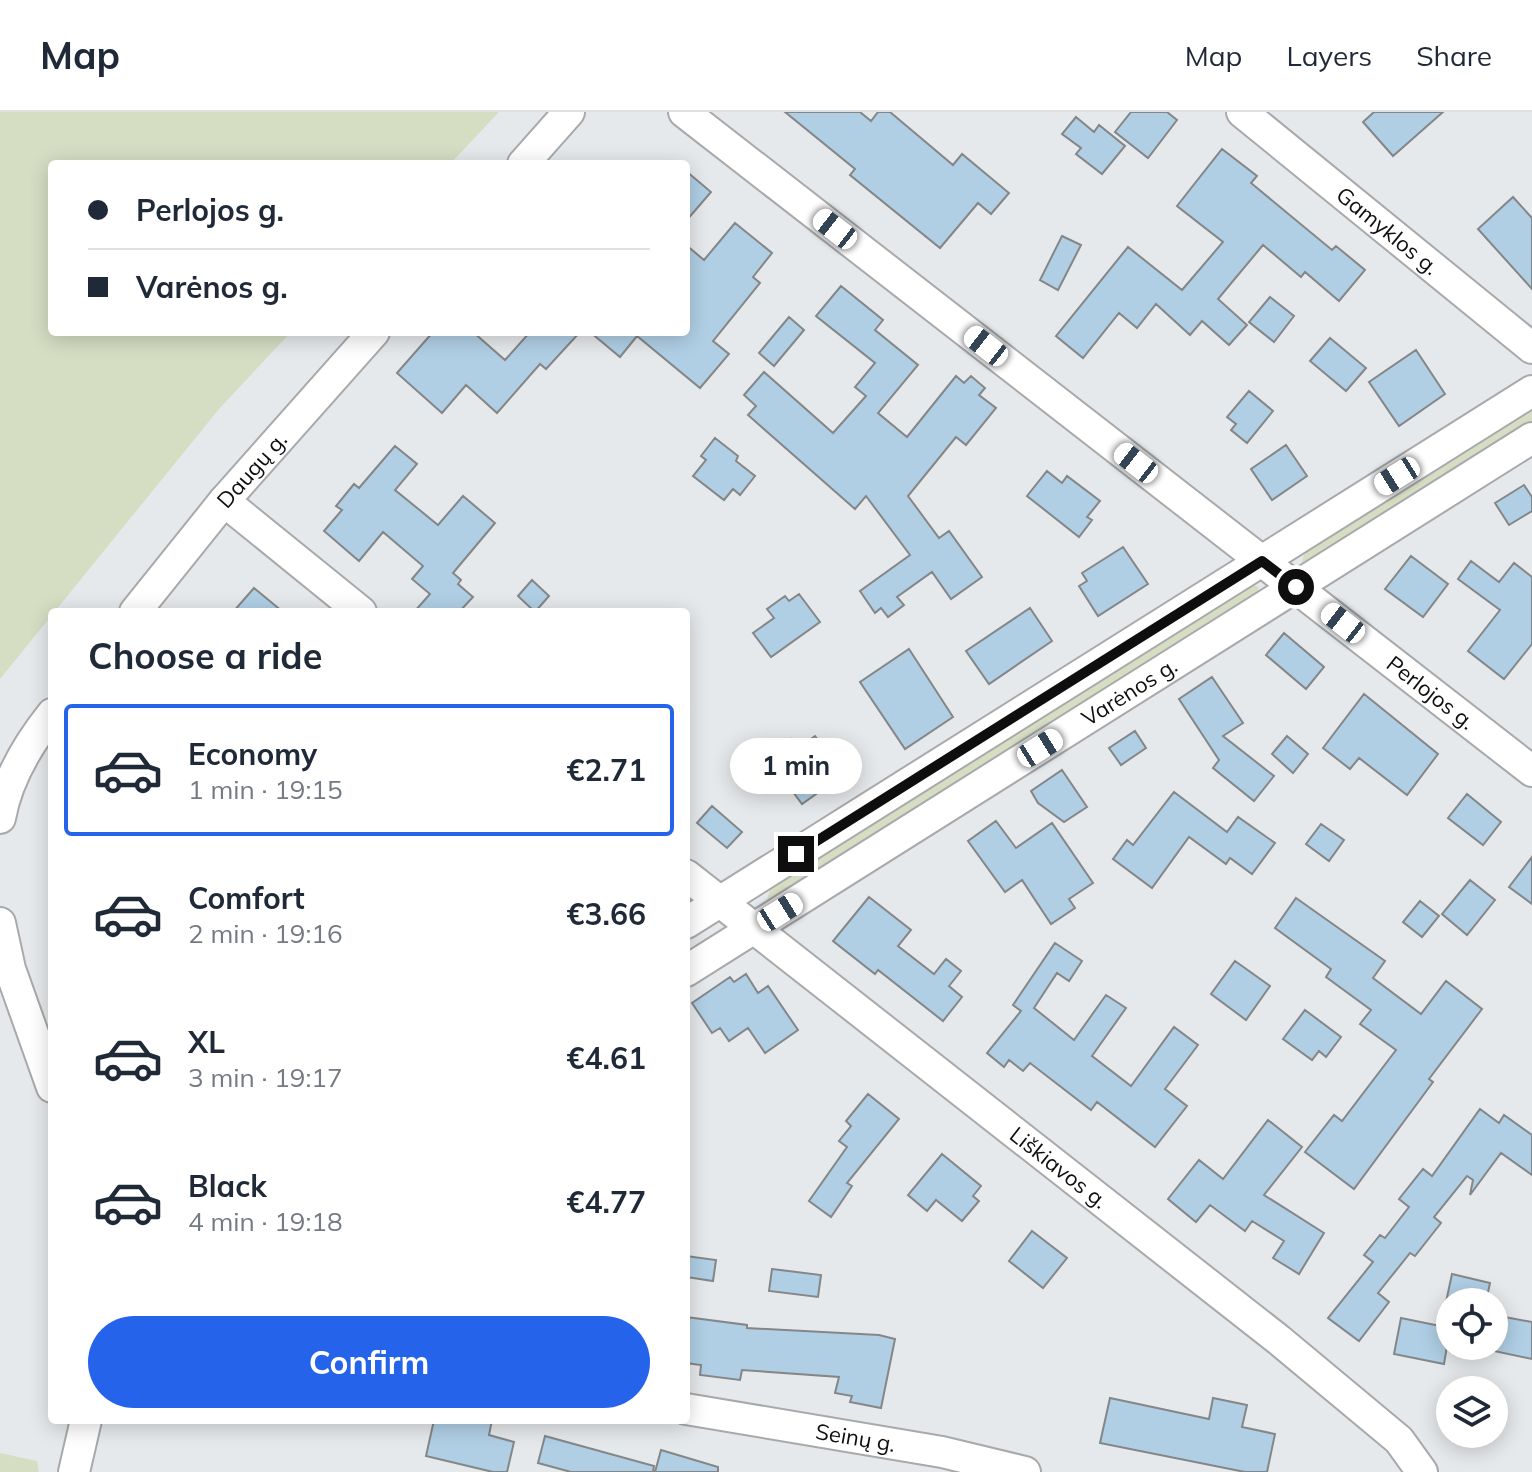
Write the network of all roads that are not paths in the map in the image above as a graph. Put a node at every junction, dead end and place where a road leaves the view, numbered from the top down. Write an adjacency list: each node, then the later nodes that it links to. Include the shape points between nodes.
1 (569, 112): 4 (street)
2 (684, 112): 10 (street, Perlojos g.)
3 (1242, 112): 6 (street, Gamyklos g.)
4 (527, 160)
5 (370, 336): 9 (street, Daugų g.)
6 (1532, 348)
7 (1532, 391): 10 (street, Varėnos g.)
8 (1532, 438): 11 (street, Varėnos g.)
9 (224, 501): 12 (street, Daugų g.); 13 (street)
10 (1262, 561): 11 (street, Perlojos g.); 18 (street, Varėnos g.)
11 (1296, 587): 15 (street, Perlojos g.); 21 (street, Varėnos g.)
12 (138, 608)
13 (356, 608)
14 (48, 719): 16 (street, via 31,739)
15 (1532, 771)
16 (0, 818)
17 (690, 878): 18 (street, Liškiavos g.)
18 (719, 902): 19 (street, Varėnos g.); 21 (street, Liškiavos g.)
19 (690, 920)
20 (0, 923): 23 (street, via 10,969)
21 (754, 928): 22 (street, Varėnos g.); 28 (street, Liškiavos g., via 1279,1340 1399,1440)
22 (690, 968)
23 (48, 1076)
24 (690, 1410): 27 (street, Seinų g., via 942,1452)
25 (85, 1424): 26 (street)
26 (74, 1472)
27 (1025, 1472)
28 (1422, 1472)

